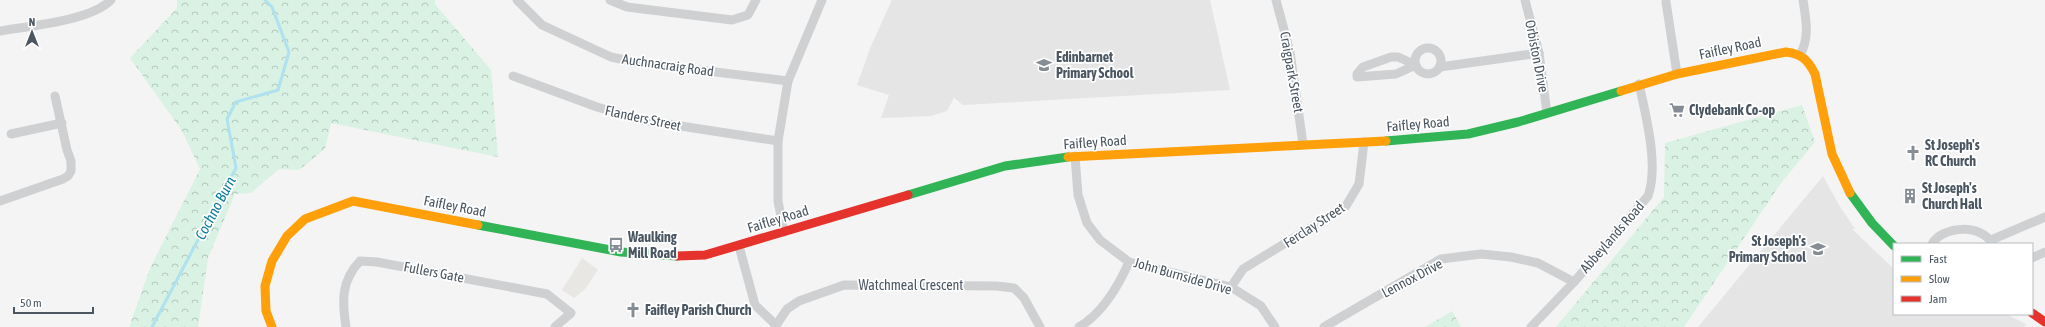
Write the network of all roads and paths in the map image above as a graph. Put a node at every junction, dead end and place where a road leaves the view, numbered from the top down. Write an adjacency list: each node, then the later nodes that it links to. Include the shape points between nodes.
1 (111, 0): 11 (street, via 89,15)
2 (517, 0): 18 (street, Auchnacraig Road, via 542,25 611,57)
3 (610, 0): 10 (street, via 626,7)
4 (756, 0): 10 (street, via 748,14 732,20)
5 (822, 0): 18 (street)
6 (1276, 0): 26 (street, Craigpark Street, via 1292,60)
7 (1525, 0): 12 (street, Orbiston Drive)
8 (1803, 0): 13 (street, via 1807,38)
9 (1666, 2): 16 (street)
10 (648, 4)
11 (0, 31)
12 (1539, 53): 15 (street); 21 (street, Orbiston Drive)
13 (1800, 56): 16 (street, Faifley Road, via 1786,52 1775,53); 33 (street, via 1811,65 1816,78 1828,141 1844,183 1873,225)
14 (1416, 66): 14 (street, via 1396,74 1357,77 1363,67 1391,57 1398,56); 15 (street, via 1425,74 1434,73); 15 (street, via 1417,53 1429,47 1440,54)
15 (1440, 67)
16 (1677, 74): 19 (street, Faifley Road)
17 (512, 76): 24 (street, Flanders Street, via 597,108 642,120)
18 (788, 81): 24 (street)
19 (1639, 84): 21 (street, Faifley Road); 38 (street, Abbeylands Road, via 1653,165 1652,186 1648,196)
20 (55, 96): 22 (street)
21 (1547, 112): 25 (street, Faifley Road, via 1468,134)
22 (62, 123): 23 (street); 28 (street, via 71,161 68,176)
23 (11, 134)
24 (778, 141): 30 (street, via 778,201)
25 (1364, 142): 26 (street, Faifley Road); 39 (street, Ferclay Street, via 1359,184 1346,206 1243,269)
26 (1303, 144): 27 (street, Faifley Road)
27 (1075, 156): 30 (street, Faifley Road, via 1005,166); 37 (street, John Burnside Drive, via 1078,195 1087,223 1100,240)
28 (0, 201)
29 (2045, 217): 31 (street)
30 (784, 232): 34 (street, Faifley Road)
31 (1991, 242): 32 (street, via 1971,229 1948,231)
32 (1933, 243)
33 (1893, 245)
34 (739, 246): 42 (street, via 755,305); 43 (street, Faifley Road, via 705,255 635,254 353,201 305,219 287,236 272,261 265,286 266,311)
35 (2045, 252): 36 (street)
36 (2033, 258)
37 (1129, 262): 39 (street, John Burnside Drive); 47 (street, via 1119,285 1090,320)
38 (1574, 282): 49 (street, Lennox Drive, via 1538,263 1511,257 1481,254 1441,259); 50 (street, Abbeylands Road)
39 (1231, 287): 48 (street, John Burnside Drive, via 1262,306)
40 (2033, 314): 41 (street)
41 (2045, 322)
42 (776, 326): 46 (street, Watchmeal Crescent, via 787,309 799,300 844,285 1014,288 1024,298)
43 (272, 327)
44 (346, 327): 45 (street, Fullers Gate, via 343,304 348,275 360,261 547,294 571,313)
45 (555, 327)
46 (1040, 327)
47 (1079, 327)
48 (1275, 327)
49 (1324, 327)
50 (1532, 327)

